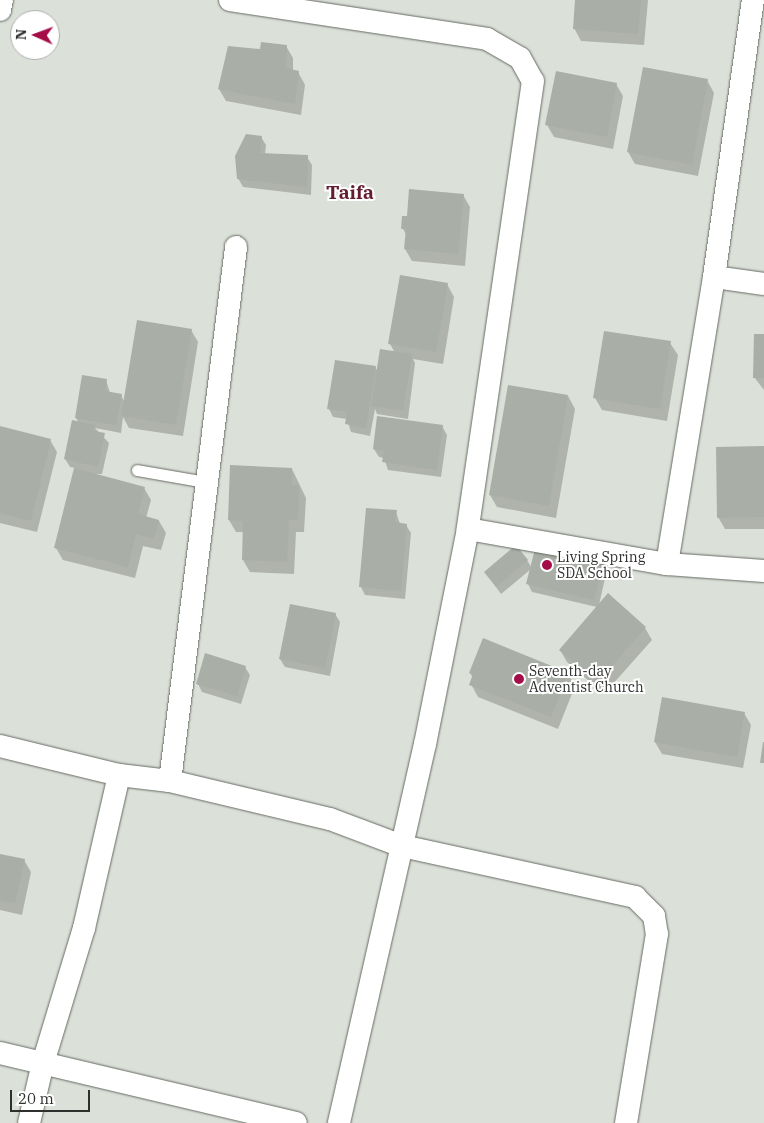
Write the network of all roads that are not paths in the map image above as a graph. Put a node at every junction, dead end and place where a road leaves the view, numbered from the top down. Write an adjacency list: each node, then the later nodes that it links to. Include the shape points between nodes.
1 (2, 0): 4 (street)
2 (230, 0): 10 (street, via 487,39 520,58 533,81)
3 (752, 0): 6 (street)
4 (0, 10)
5 (236, 247): 9 (street)
6 (714, 277): 7 (street); 11 (street)
7 (764, 284)
8 (137, 470): 9 (lane)
9 (206, 482): 15 (street)
10 (468, 530): 11 (street); 16 (street)
11 (667, 564): 12 (street)
12 (764, 571)
13 (0, 746): 14 (street)
14 (119, 775): 15 (street); 18 (street, via 84,928)
15 (170, 781): 16 (street, via 330,819)
16 (402, 846): 21 (street); 22 (street, via 602,888 635,897 650,911 657,934)
17 (0, 1053): 18 (street)
18 (42, 1063): 19 (street); 20 (street)
19 (29, 1123)
20 (296, 1123)
21 (339, 1123)
22 (626, 1123)

